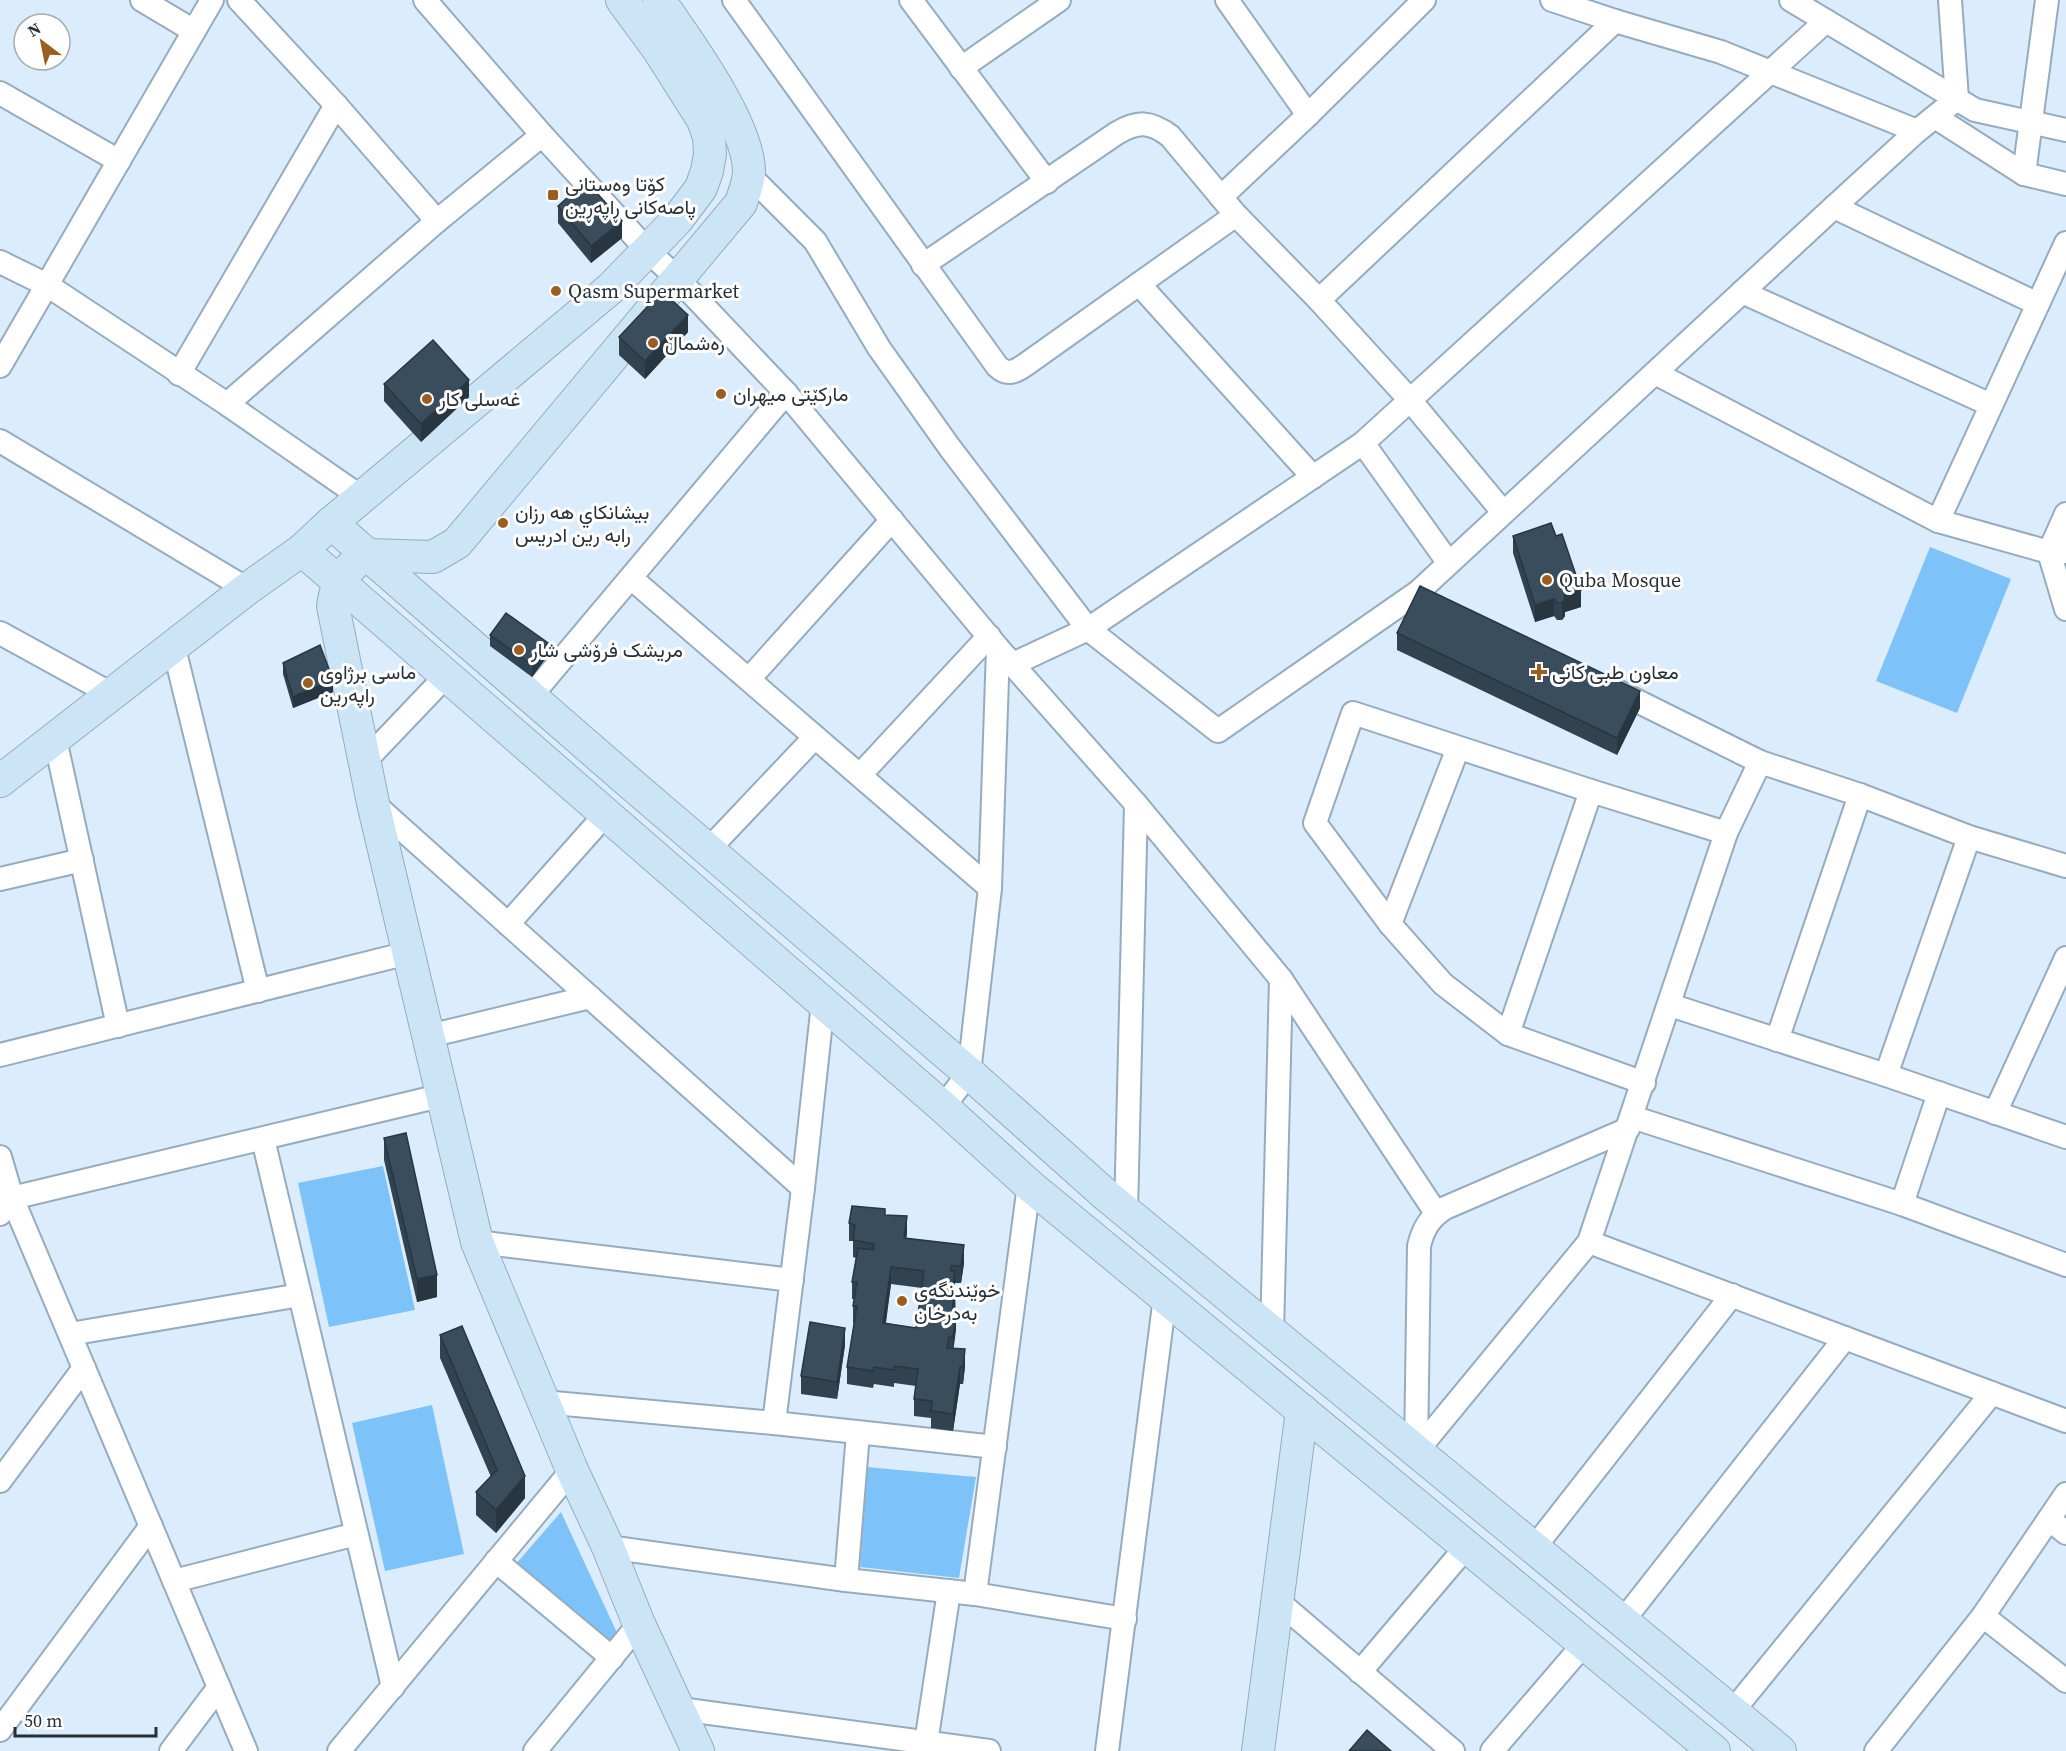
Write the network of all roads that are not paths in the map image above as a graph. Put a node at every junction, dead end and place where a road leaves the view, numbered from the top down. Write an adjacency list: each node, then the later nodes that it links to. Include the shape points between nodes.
1 (141, 0): 18 (street)
2 (212, 0): 18 (street)
3 (239, 0): 23 (street)
4 (425, 0): 29 (street)
5 (622, 0): 40 (street, via 695,106 709,137 708,163 701,188)
6 (659, 0): 32 (street, via 734,120 744,143)
7 (734, 0): 42 (street)
8 (911, 0): 19 (street)
9 (1059, 0): 19 (street)
10 (1227, 0): 24 (street)
11 (1424, 0): 24 (street)
12 (1552, 0): 16 (street)
13 (1791, 0): 17 (street)
14 (1950, 0): 22 (street)
15 (2047, 0): 26 (street)
16 (1616, 21): 20 (street, via 1721,52); 47 (street)
17 (1826, 21): 20 (street); 22 (street)
18 (194, 31): 30 (street)
19 (961, 68): 33 (street)
20 (1770, 72): 28 (street); 53 (street)
21 (0, 93): 30 (street)
22 (1957, 99): 25 (street); 26 (street, via 1975,110)
23 (336, 105): 38 (street); 51 (street)
24 (1308, 115): 35 (street)
25 (1935, 117): 28 (street); 31 (street)
26 (2031, 123): 27 (street); 31 (street)
27 (2066, 130)
28 (1917, 131): 36 (street)
29 (542, 135): 38 (street); 40 (street)
30 (119, 160): 45 (street)
31 (2024, 174): 34 (street)
32 (749, 175): 43 (street, via 741,203); 75 (street, via 815,241 879,348)
33 (1047, 182): 35 (street, via 1117,133 1144,124 1158,127 1170,136); 42 (street)
34 (2066, 184)
35 (1221, 197): 37 (street)
36 (1834, 207): 46 (street); 48 (street)
37 (1236, 215): 44 (street); 47 (street)
38 (437, 221): 54 (street)
39 (2066, 243): 48 (street)
40 (648, 251): 43 (street); 59 (street, via 611,288)
41 (0, 262): 45 (street)
42 (923, 265): 44 (street, via 997,366 1009,373)
43 (678, 279): 52 (street); 67 (street, via 457,543 433,557)
44 (1139, 284): 58 (street)
45 (46, 285): 49 (street); 51 (street)
46 (1742, 292): 50 (street); 55 (street)
47 (1319, 300): 53 (street)
48 (2038, 304): 55 (street)
49 (0, 366)
50 (1655, 373): 60 (street); 63 (street)
51 (178, 374): 54 (street)
52 (786, 393): 62 (street); 69 (street)
53 (1410, 400): 57 (street); 60 (street)
54 (227, 404): 59 (street)
55 (1991, 405): 63 (street)
56 (0, 441): 71 (street)
57 (1363, 443): 58 (street); 68 (street)
58 (1313, 477): 75 (street)
59 (362, 497): 64 (street)
60 (1503, 512): 68 (street)
61 (2066, 514): 66 (street)
62 (892, 520): 78 (street); 81 (street)
63 (1938, 521): 66 (street)
64 (330, 523): 65 (street); 67 (street)
65 (302, 550): 70 (street); 71 (street)
66 (2058, 552): 74 (street)
67 (368, 555): 70 (street, via 350,566); 83 (street)
68 (1448, 562): 72 (street)
69 (631, 578): 81 (street); 83 (street)
70 (338, 582): 79 (street); 87 (street, via 333,606)
71 (247, 589): 77 (street)
72 (1418, 592): 73 (street); 75 (street, via 1218,731)
73 (1439, 603)
74 (2066, 609)
75 (1088, 630): 78 (street)
76 (0, 633): 82 (street)
77 (174, 648): 82 (street); 108 (street)
78 (1000, 650): 89 (street); 94 (street); 102 (street)
79 (446, 676): 87 (street); 95 (street)
80 (1589, 677): 88 (street)
81 (749, 680): 84 (street)
82 (112, 695): 85 (street)
83 (531, 696): 98 (street)
84 (816, 737): 89 (street); 98 (street)
85 (55, 739): 90 (street); 99 (street)
86 (1458, 748): 91 (street); 104 (street); 104 (street, via 1353,713 1315,822)
87 (364, 761): 93 (street)
88 (1760, 762): 92 (street); 96 (street)
89 (860, 775): 102 (street)
90 (0, 781)
91 (1591, 791): 96 (street); 113 (street)
92 (1860, 795): 97 (street); 115 (street)
93 (373, 803): 103 (street); 105 (street)
94 (1136, 804): 107 (street); 132 (street)
95 (605, 814): 103 (street); 110 (street)
96 (1726, 832): 111 (street)
97 (1969, 837): 100 (street); 118 (street)
98 (708, 850): 117 (street)
99 (82, 860): 101 (street); 112 (street)
100 (2066, 866)
101 (0, 879)
102 (990, 888): 117 (street)
103 (508, 924): 109 (street)
104 (1390, 924): 113 (street, via 1443,984)
105 (408, 953): 108 (street); 114 (street)
106 (2066, 958): 123 (street)
107 (1281, 979): 133 (street); 141 (street)
108 (258, 991): 112 (street)
109 (590, 997): 114 (street); 129 (street)
110 (823, 1003): 122 (street); 129 (street)
111 (1670, 1005): 115 (street); 119 (street)
112 (118, 1026): 116 (street)
113 (1508, 1034): 119 (street)
114 (429, 1036): 121 (street)
115 (1777, 1040): 118 (street)
116 (0, 1055)
117 (969, 1073): 122 (street); 132 (street)
118 (1886, 1075): 120 (street)
119 (1644, 1083): 124 (street)
120 (1939, 1093): 123 (street); 130 (street)
121 (444, 1095): 126 (street); 134 (street)
122 (943, 1107): 128 (street)
123 (1995, 1113): 125 (street)
124 (1630, 1123): 130 (street); 133 (street); 135 (street)
125 (2066, 1137)
126 (262, 1138): 131 (street); 138 (street)
127 (0, 1157): 131 (street)
128 (1029, 1185): 140 (street); 151 (street)
129 (803, 1188): 137 (street)
130 (1902, 1204): 136 (street)
131 (6, 1206): 142 (street)
132 (1126, 1212): 141 (street)
133 (1436, 1213): 152 (street, via 1419,1246)
134 (477, 1242): 137 (street); 146 (street)
135 (1589, 1242): 139 (street); 152 (street)
136 (2066, 1265)
137 (792, 1280): 149 (street)
138 (300, 1295): 142 (street); 158 (street)
139 (1732, 1295): 143 (street); 161 (street)
140 (1165, 1297): 147 (street); 171 (street)
141 (1272, 1333): 152 (street)
142 (70, 1334): 144 (street)
143 (1845, 1338): 145 (street); 172 (street)
144 (84, 1368): 154 (street); 156 (street)
145 (1992, 1393): 148 (street); 181 (street)
146 (543, 1402): 149 (street); 153 (street)
147 (1302, 1410): 159 (street); 168 (street)
148 (2066, 1421)
149 (774, 1423): 150 (street)
150 (858, 1433): 151 (street); 164 (street)
151 (995, 1447): 167 (street)
152 (1416, 1452): 161 (street)
153 (572, 1470): 160 (street); 162 (street)
154 (0, 1481)
155 (2066, 1494): 157 (street)
156 (151, 1526): 165 (street); 182 (street)
157 (2057, 1526): 170 (street)
158 (356, 1534): 165 (street); 179 (street)
159 (1467, 1546): 169 (street); 176 (street)
160 (608, 1547): 164 (street); 173 (street)
161 (1534, 1548): 163 (street)
162 (496, 1561): 175 (street); 179 (street)
163 (1561, 1571): 169 (street); 172 (street)
164 (846, 1580): 166 (street)
165 (174, 1581): 178 (street)
166 (949, 1591): 167 (street); 183 (street)
167 (975, 1594): 171 (street)
168 (1279, 1602): 176 (street); 192 (street)
169 (1536, 1603): 174 (street)
170 (1983, 1616): 177 (street); 197 (street)
171 (1125, 1619): 191 (street)
172 (1622, 1622): 181 (street)
173 (639, 1624): 175 (street); 180 (street)
174 (1584, 1644): 194 (street); 195 (street)
175 (612, 1658): 188 (street)
176 (1360, 1672): 193 (street)
177 (2066, 1681)
178 (219, 1687): 185 (street); 186 (street)
179 (393, 1687): 187 (street)
180 (680, 1709): 183 (street); 189 (street)
181 (1732, 1712): 196 (street)
182 (0, 1730)
183 (926, 1743): 184 (street)
184 (951, 1748): 190 (street)
185 (171, 1751)
186 (246, 1751)
187 (339, 1751)
188 (535, 1751)
189 (699, 1751)
190 (989, 1751)
191 (1107, 1751)
192 (1258, 1751)
193 (1453, 1751)
194 (1492, 1751)
195 (1714, 1751)
196 (1780, 1751)
197 (1876, 1751)

